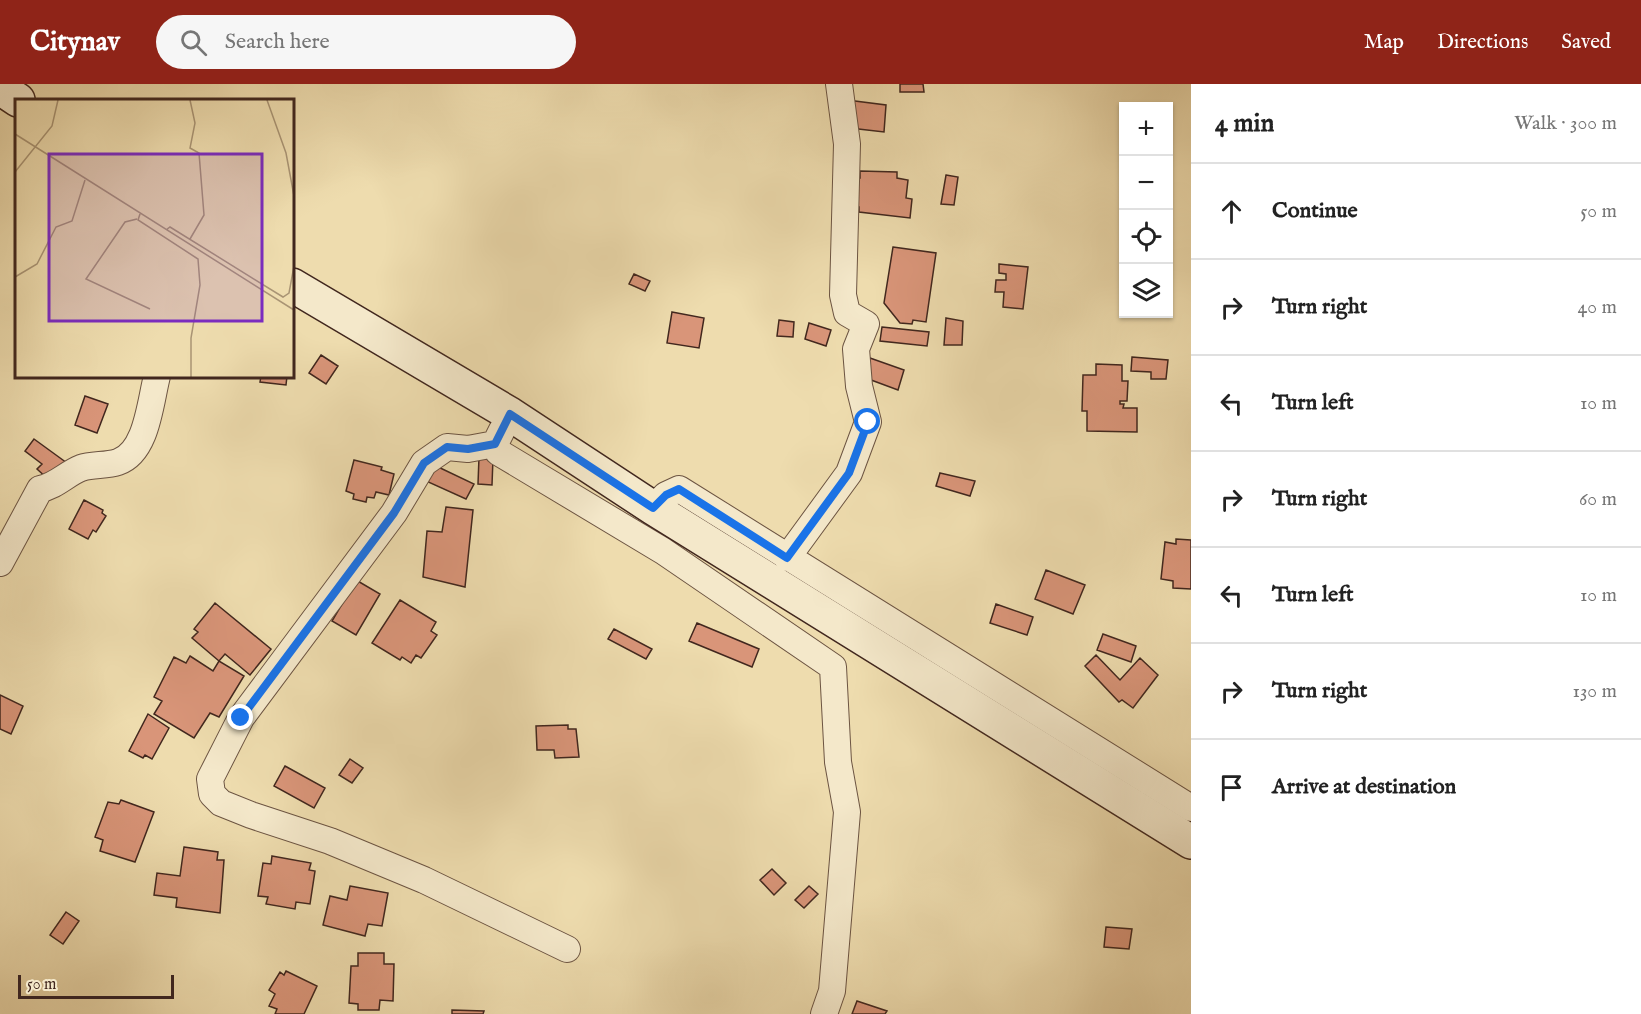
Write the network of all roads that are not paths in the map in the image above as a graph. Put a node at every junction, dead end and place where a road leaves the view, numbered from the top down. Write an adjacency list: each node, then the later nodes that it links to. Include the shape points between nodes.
1 (838, 84): 9 (street, via 847,144 843,294 847,313 866,324 856,349 859,386 868,422 849,473)
2 (0, 88): 3 (main road)
3 (16, 99)
4 (294, 286): 6 (main road)
5 (156, 378): 10 (street, via 139,442 131,455 117,462 81,468 51,487 40,489)
6 (510, 414): 7 (street); 8 (main road)
7 (495, 444): 13 (street, via 468,449 447,447 424,463 394,513 241,718 210,779 212,794 221,803 251,816 330,841 424,879); 14 (street, via 498,452 663,551 833,667 838,762 847,812 832,992)
8 (653, 508): 9 (street, via 679,489); 12 (main road)
9 (787, 558): 11 (street)
10 (0, 563)
11 (1191, 808)
12 (1191, 842)
13 (567, 949)
14 (824, 1014)

